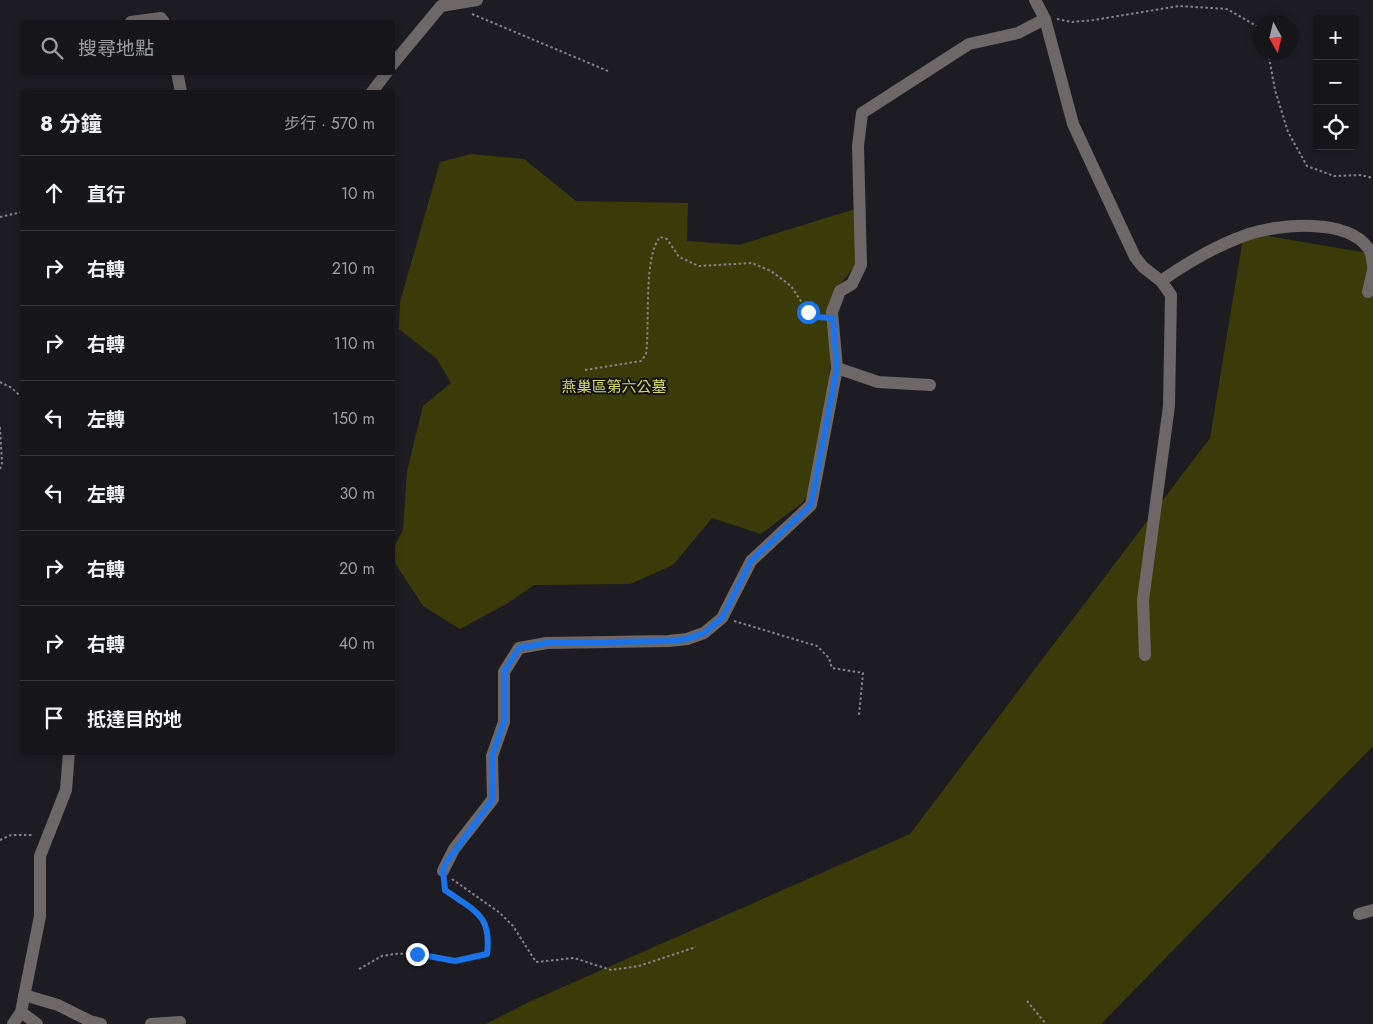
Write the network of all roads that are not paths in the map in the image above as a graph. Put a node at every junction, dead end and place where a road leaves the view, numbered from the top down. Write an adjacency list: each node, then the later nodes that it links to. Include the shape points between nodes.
1 (477, 0): 6 (lane, via 441,6)
2 (1035, 0): 3 (lane)
3 (1045, 19): 13 (lane, via 1064,96 1077,132 1135,257); 15 (lane, via 1018,33 969,44 862,113 858,146 861,265 852,284 840,291 832,312)
4 (146, 20): 5 (lane)
5 (162, 20)
6 (395, 61)
7 (178, 75): 9 (lane)
8 (385, 75): 10 (lane)
9 (181, 90)
10 (374, 90)
11 (1373, 266): 13 (lane, via 1370,249 1355,234 1326,226 1295,227 1250,234 1190,260)
12 (1373, 270): 14 (lane)
13 (1161, 281): 17 (lane, via 1171,296 1168,406 1143,600)
14 (1368, 292)
15 (837, 368): 16 (lane, via 878,382); 19 (lane, via 811,505 751,561 722,618 704,633 686,639 547,643 519,648 504,672 504,722 492,756 493,799 454,850)
16 (930, 385)
17 (1145, 655)
18 (69, 755): 22 (lane, via 66,790 40,856 40,916)
19 (443, 871)
20 (1373, 910): 21 (lane)
21 (1359, 914)
22 (24, 995): 23 (lane); 27 (lane, via 58,1005 90,1022)
23 (21, 1012): 25 (lane); 26 (lane)
24 (180, 1022): 28 (lane)
25 (13, 1024)
26 (37, 1024)
27 (101, 1024)
28 (152, 1024)

